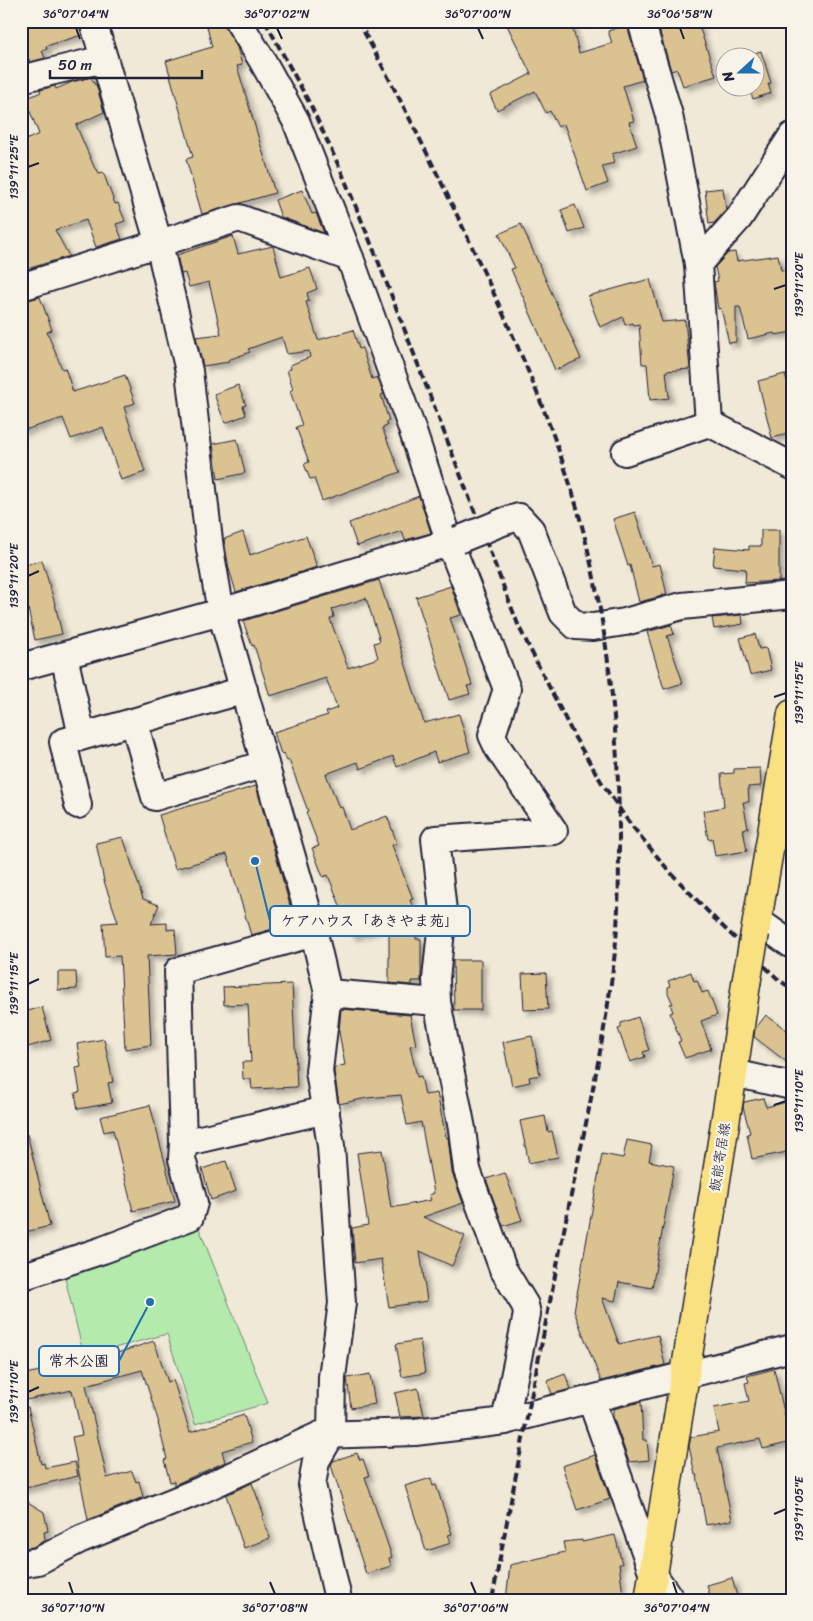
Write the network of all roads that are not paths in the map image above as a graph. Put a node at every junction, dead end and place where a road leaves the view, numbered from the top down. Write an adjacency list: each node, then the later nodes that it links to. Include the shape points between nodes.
1 (94, 21): 4 (street)
2 (238, 21): 8 (street, via 296,121)
3 (641, 21): 9 (street, via 669,115)
4 (104, 59): 5 (street); 7 (street)
5 (21, 79)
6 (792, 136): 9 (street, via 739,218)
7 (159, 244): 8 (street, via 239,218); 10 (street); 16 (street, via 190,370 210,549)
8 (350, 258): 14 (street)
9 (698, 264): 11 (street)
10 (21, 287)
11 (708, 422): 12 (street); 13 (street)
12 (626, 452)
13 (792, 466)
14 (454, 541): 15 (street, bridge, via 519,517 532,530 563,613 576,626 624,622 682,606); 16 (street); 29 (street, via 507,689 492,735 554,831 435,839 443,911 436,979)
15 (792, 595)
16 (221, 612): 17 (street); 19 (street)
17 (64, 656): 18 (street); 22 (street)
18 (21, 667)
19 (244, 690): 21 (street); 23 (street)
20 (792, 714): 25 (main road, 飯能寄居線)
21 (134, 722): 22 (street); 23 (street, via 155,797)
22 (82, 736): 24 (street, via 64,742)
23 (265, 764): 26 (street)
24 (78, 805)
25 (757, 927): 27 (street); 30 (main road, 飯能寄居線, bridge)
26 (314, 933): 28 (street); 33 (street, via 178,971)
27 (792, 945)
28 (328, 993): 29 (street); 32 (street, via 319,1071)
29 (437, 1002): 38 (street, via 467,1170 503,1269 527,1314)
30 (733, 1073): 31 (street); 36 (main road, 飯能寄居線)
31 (792, 1086)
32 (326, 1110): 33 (street); 39 (street, via 342,1303 332,1377)
33 (183, 1143): 34 (street, via 182,1159 194,1203 190,1218)
34 (21, 1277)
35 (792, 1348): 36 (street)
36 (686, 1374): 37 (street); 41 (main road, 飯能寄居線)
37 (591, 1400): 38 (street); 41 (street)
38 (504, 1421): 39 (street, via 415,1432)
39 (331, 1435): 40 (street, via 320,1435 199,1492 81,1539 38,1561); 42 (street, via 316,1461 312,1485)
40 (21, 1564)
41 (651, 1587): 43 (street)
42 (338, 1599)
43 (671, 1600)

